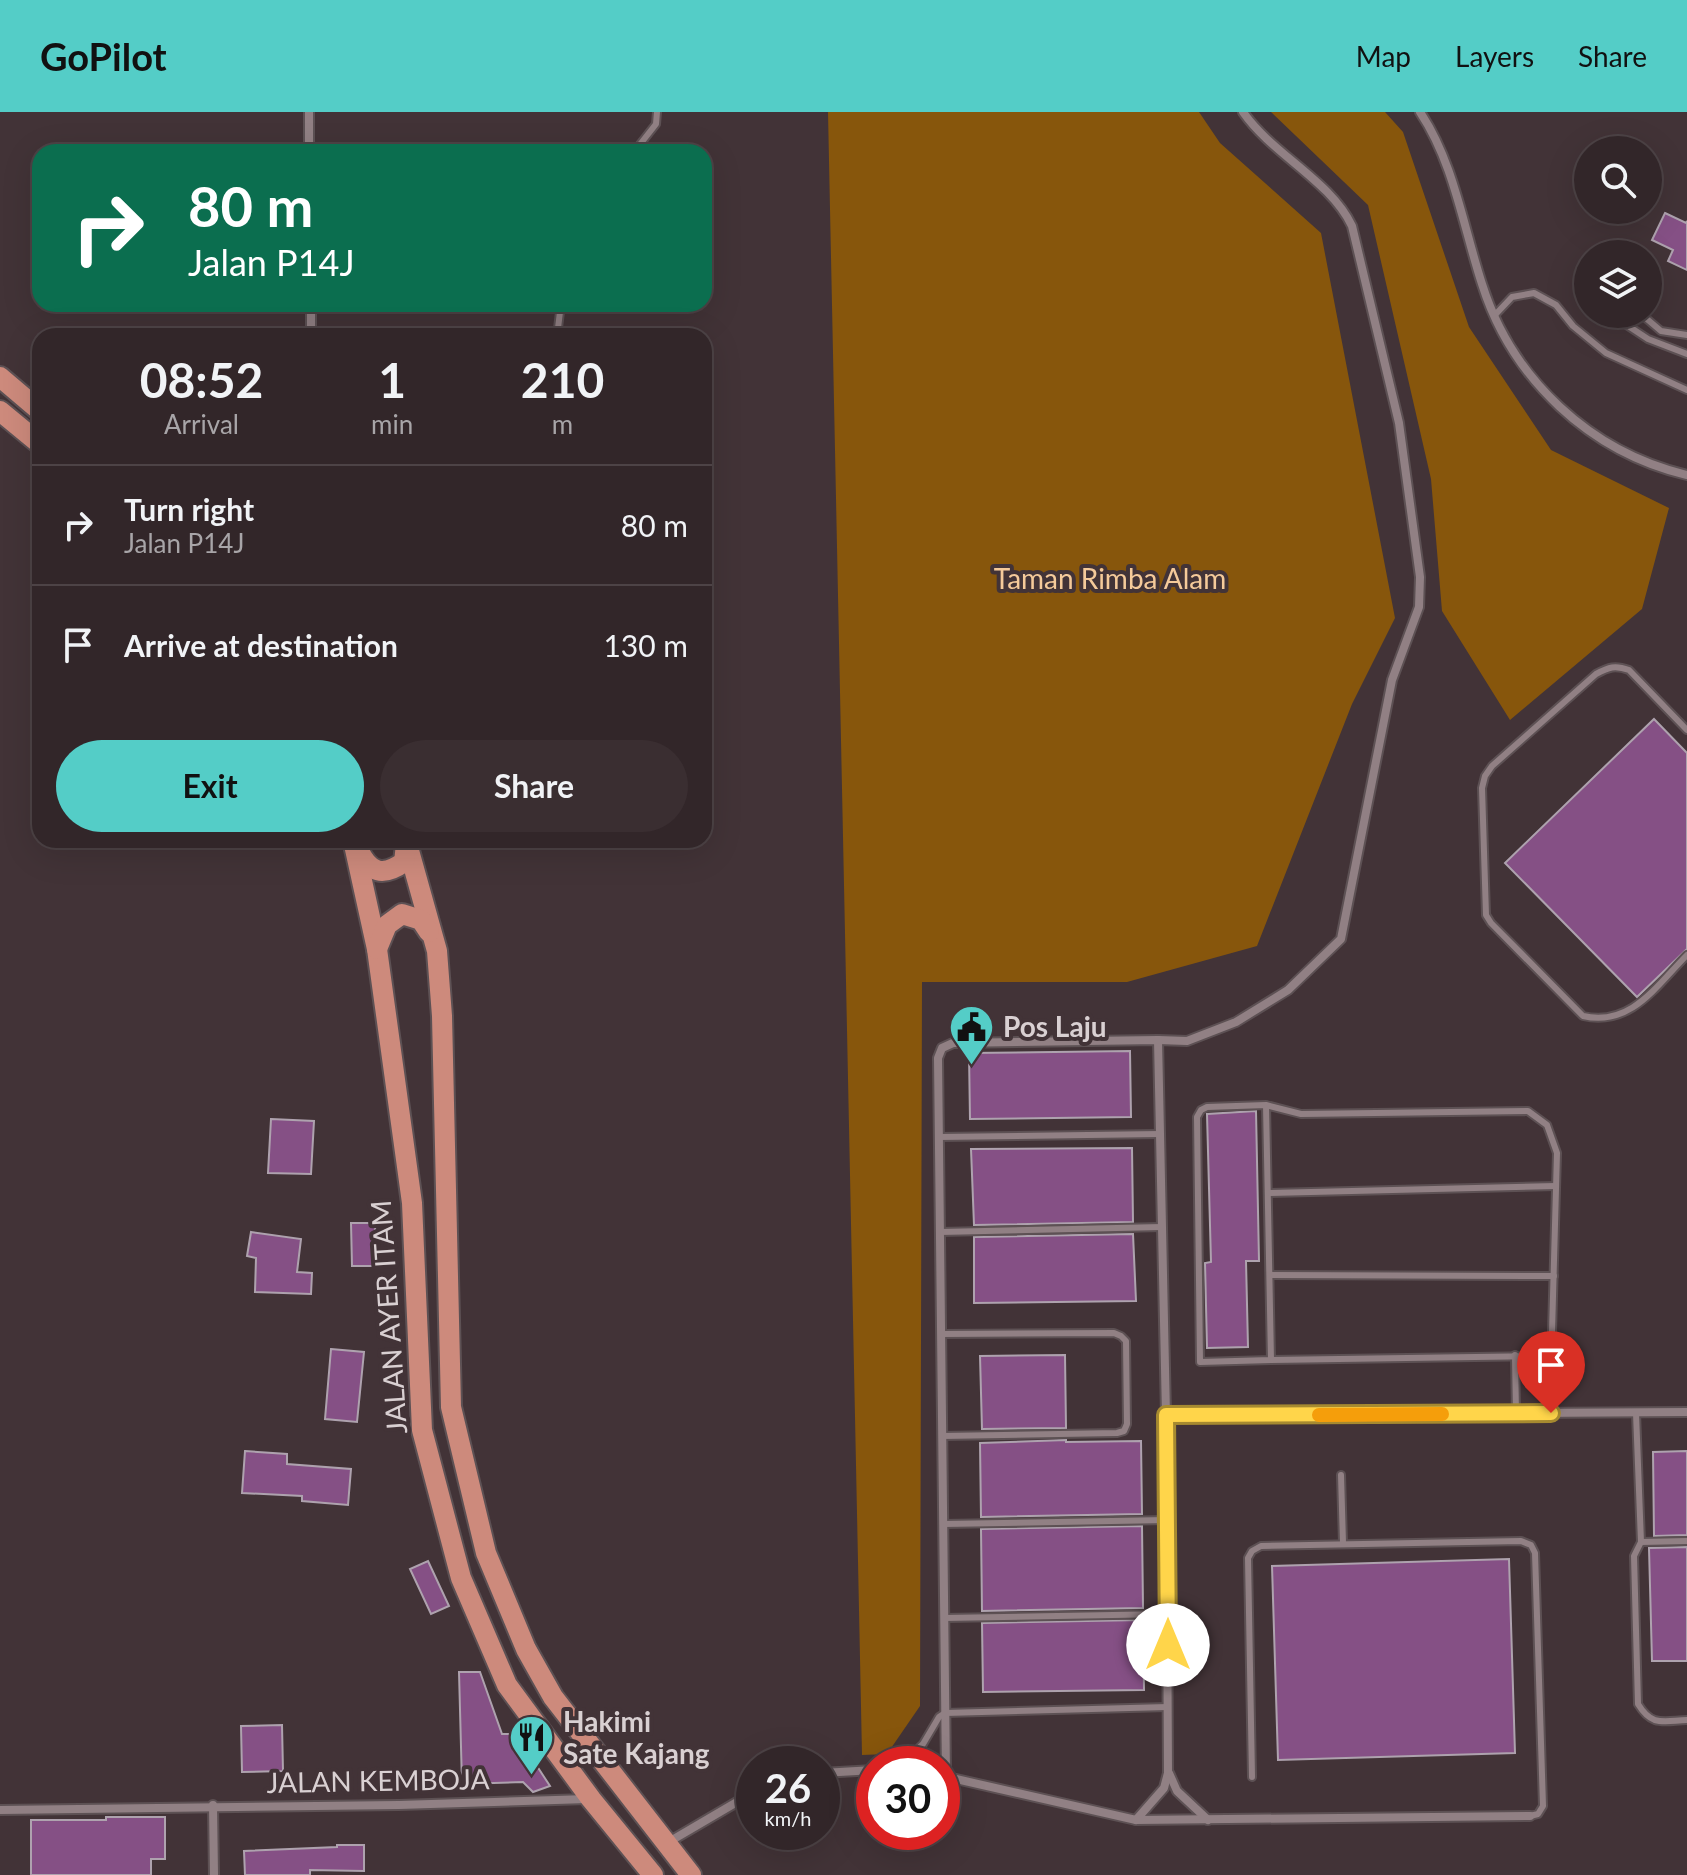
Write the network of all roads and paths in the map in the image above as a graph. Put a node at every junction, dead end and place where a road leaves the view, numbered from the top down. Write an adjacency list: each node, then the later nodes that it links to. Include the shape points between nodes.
1 (309, 112): 5 (street)
2 (657, 112): 6 (lane, via 656,124)
3 (1243, 112): 26 (street, via 1257,132 1343,207 1352,226 1399,423 1420,577 1419,607 1392,680 1341,939 1288,990 1236,1022 1187,1041)
4 (1420, 112): 7 (street, via 1446,162)
5 (309, 144)
6 (640, 144)
7 (1494, 316): 13 (lane, via 1512,297 1534,293 1556,305 1606,353); 17 (street, via 1520,361 1563,413 1601,440)
8 (1631, 328): 11 (lane)
9 (1657, 328): 10 (lane)
10 (1687, 335)
11 (1687, 354)
12 (0, 377): 14 (main road)
13 (1687, 390)
14 (32, 404)
15 (0, 411): 16 (main road)
16 (32, 437)
17 (1687, 475)
18 (1687, 730): 25 (lane, via 1629,670 1608,668 1492,766 1482,788 1486,915 1583,1016 1614,1018 1632,1009)
19 (355, 848): 23 (main road, JALAN AYER ITAM)
20 (357, 848): 21 (main road, via 365,864 384,871 404,862)
21 (407, 848)
22 (408, 848): 24 (main road)
23 (377, 949): 24 (main road, via 387,925 402,914 421,920); 62 (main road, JALAN AYER ITAM, via 412,1203 422,1430 428,1455 461,1578 507,1685)
24 (437, 951): 69 (main road, via 451,1407 461,1458 486,1553 526,1649 553,1697)
25 (1687, 955)
26 (1158, 1040): 28 (street); 29 (street, via 953,1043 942,1048 938,1058)
27 (1266, 1105): 30 (lane, via 1301,1114 1528,1111 1547,1125 1557,1153); 31 (lane); 39 (lane, via 1207,1107 1197,1117 1200,1362)
28 (1160, 1134): 29 (lane); 32 (street)
29 (939, 1137): 33 (street)
30 (1556, 1186): 31 (lane); 35 (lane)
31 (1269, 1193): 34 (lane)
32 (1162, 1227): 33 (lane); 44 (street)
33 (940, 1232): 36 (street)
34 (1270, 1275): 35 (lane); 39 (lane)
35 (1554, 1276): 38 (lane)
36 (941, 1334): 45 (street); 45 (lane, via 1121,1336 1126,1341 1127,1424 1117,1433)
37 (1515, 1355): 38 (lane); 39 (lane); 43 (lane)
38 (1547, 1356): 41 (lane)
39 (1271, 1360)
40 (1687, 1412): 42 (street)
41 (1551, 1413): 42 (street); 43 (street)
42 (1636, 1413): 50 (lane)
43 (1516, 1414): 44 (street)
44 (1166, 1415): 47 (street)
45 (942, 1436): 48 (street)
46 (1341, 1475): 51 (lane)
47 (1167, 1520): 48 (lane); 52 (street)
48 (943, 1524): 53 (street)
49 (1687, 1541): 50 (lane)
50 (1641, 1542): 56 (lane, via 1634,1556 1638,1704 1655,1722)
51 (1343, 1543): 60 (lane, via 1261,1546 1248,1558); 66 (lane, via 1531,1545 1543,1806)
52 (1168, 1614): 53 (lane); 54 (street)
53 (944, 1618): 55 (street)
54 (1168, 1707): 55 (lane); 59 (street)
55 (945, 1713): 57 (lane); 58 (street)
56 (1687, 1720)
57 (921, 1746)
58 (944, 1746)
59 (1168, 1773): 67 (street, via 1164,1788); 68 (street, via 1177,1791)
60 (1252, 1777)
61 (960, 1780): 67 (street)
62 (591, 1799): 64 (street, JALAN KEMBOJA); 71 (main road, JALAN AYER ITAM)
63 (736, 1802): 69 (street)
64 (213, 1805): 65 (street, JALAN KEMBOJA); 70 (street)
65 (0, 1810)
66 (1530, 1816): 68 (street)
67 (1136, 1820): 68 (street)
68 (1208, 1821)
69 (666, 1843): 72 (main road)
70 (214, 1875)
71 (653, 1875)
72 (691, 1875)

